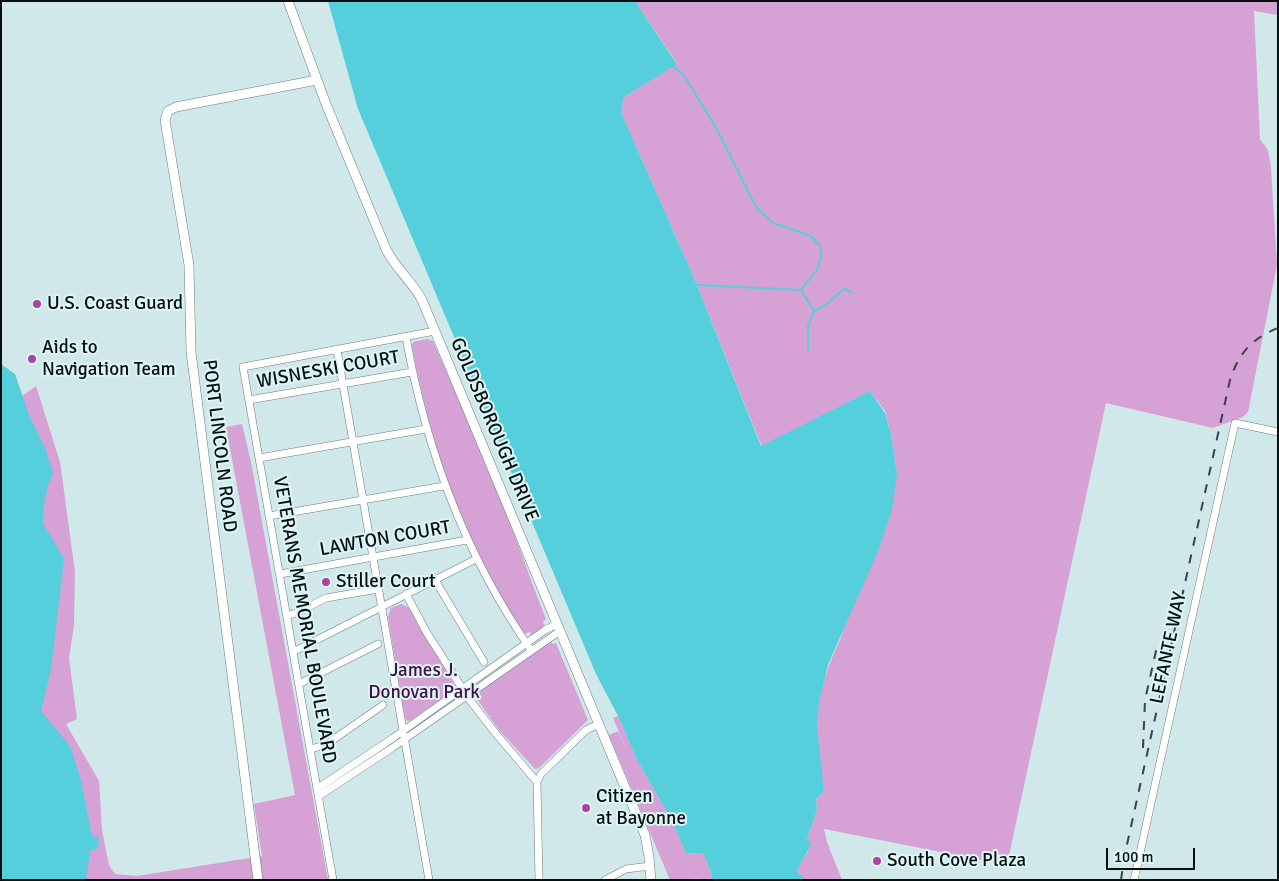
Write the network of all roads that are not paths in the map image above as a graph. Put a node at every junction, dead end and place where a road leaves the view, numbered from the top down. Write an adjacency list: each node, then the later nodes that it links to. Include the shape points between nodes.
1 (288, 1): 2 (street, GOLDSBOROUGH DRIVE)
2 (317, 80): 3 (street, GOLDSBOROUGH DRIVE, via 388,254 417,290); 42 (street, PORT LINCOLN ROAD, via 176,106 165,115 189,265 191,352)
3 (435, 331): 4 (street); 25 (street, GOLDSBOROUGH DRIVE)
4 (406, 337): 5 (street); 6 (street)
5 (337, 350): 7 (street); 8 (street, VETERANS MEMORIAL BOULEVARD, via 243,366)
6 (412, 372): 7 (street, WISNESKI COURT); 9 (street)
7 (342, 384): 8 (street, WISNESKI COURT); 11 (street)
8 (249, 400): 12 (street, VETERANS MEMORIAL BOULEVARD)
9 (426, 429): 11 (street); 13 (street)
10 (1278, 432): 48 (street, LEFANTE WAY, via 1235,422)
11 (353, 442): 12 (street); 14 (street)
12 (259, 458): 15 (street, VETERANS MEMORIAL BOULEVARD)
13 (444, 486): 14 (street); 16 (street)
14 (363, 500): 15 (street); 17 (street)
15 (269, 516): 19 (street, VETERANS MEMORIAL BOULEVARD)
16 (467, 540): 17 (street, LAWTON COURT); 18 (street)
17 (373, 558): 19 (street, LAWTON COURT); 21 (street)
18 (476, 559): 20 (street); 26 (street)
19 (280, 574): 24 (street, VETERANS MEMORIAL BOULEVARD)
20 (435, 580): 22 (street); 30 (street)
21 (378, 589): 23 (street); 24 (street, via 326,598)
22 (406, 594): 23 (street); 32 (street)
23 (381, 606): 29 (street); 36 (street)
24 (287, 616): 29 (street, VETERANS MEMORIAL BOULEVARD)
25 (558, 628): 26 (street, via 545,630); 28 (street); 35 (street, GOLDSBOROUGH DRIVE)
26 (526, 643): 28 (street); 32 (street)
27 (378, 644): 31 (street)
28 (531, 650): 33 (street)
29 (293, 652): 31 (street, VETERANS MEMORIAL BOULEVARD)
30 (484, 662)
31 (299, 684): 38 (street, VETERANS MEMORIAL BOULEVARD)
32 (462, 688): 33 (street); 36 (street)
33 (467, 695): 37 (street); 39 (street)
34 (382, 705): 38 (street, via 327,744)
35 (599, 724): 39 (street, via 586,730 541,774); 41 (street, GOLDSBOROUGH DRIVE, via 645,835)
36 (403, 731): 37 (street); 40 (street)
37 (404, 739): 40 (street, via 326,793); 44 (street)
38 (311, 749): 40 (street, VETERANS MEMORIAL BOULEVARD)
39 (537, 782): 45 (street)
40 (318, 792): 43 (street, VETERANS MEMORIAL BOULEVARD)
41 (650, 866): 46 (street, via 626,869); 47 (street, GOLDSBOROUGH DRIVE)
42 (258, 880)
43 (333, 880)
44 (429, 880)
45 (539, 880)
46 (606, 880)
47 (651, 880)
48 (1134, 880)

